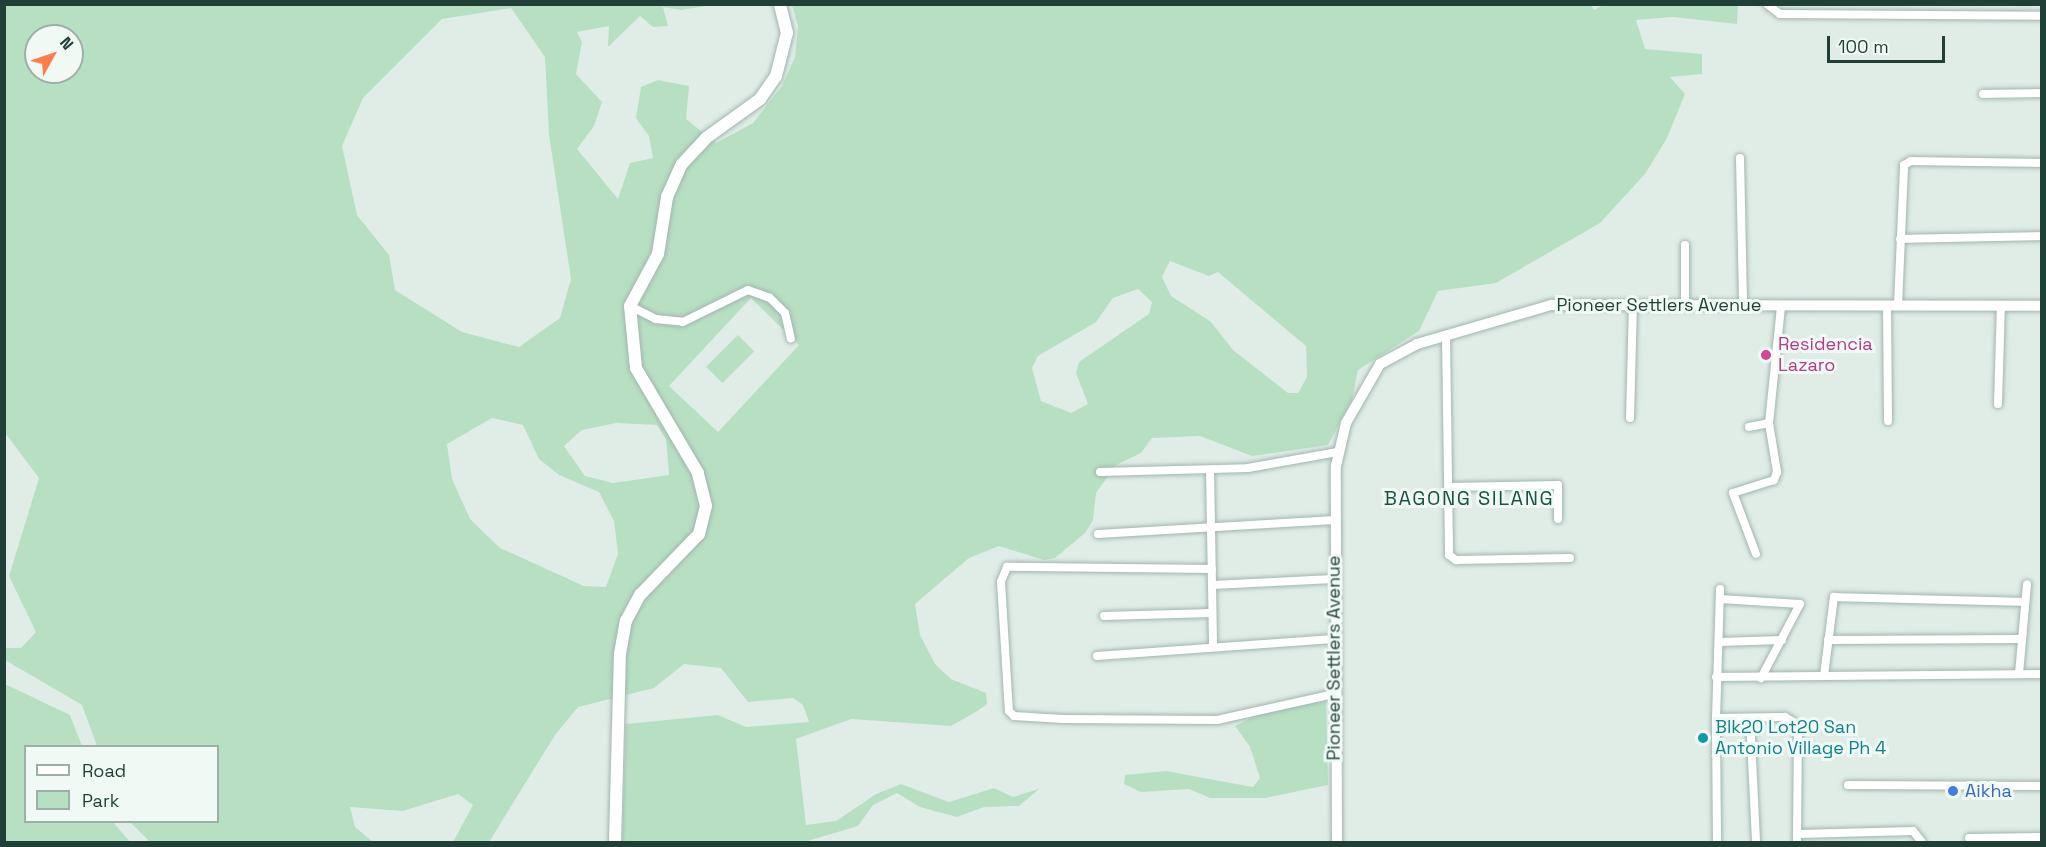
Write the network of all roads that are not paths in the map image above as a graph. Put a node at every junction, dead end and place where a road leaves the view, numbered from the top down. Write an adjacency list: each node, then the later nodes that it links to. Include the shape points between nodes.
1 (780, 4): 17 (main road, via 787,33 776,76 760,99 706,138 682,164 667,197 658,254)
2 (1769, 7): 3 (street)
3 (1862, 8): 4 (street)
4 (2042, 15)
5 (2042, 93): 6 (street)
6 (1983, 94)
7 (1740, 158): 14 (street)
8 (2042, 163): 10 (street, via 1908,162 1901,175)
9 (2042, 236): 10 (street)
10 (1900, 239): 15 (street)
11 (1685, 245): 13 (street)
12 (1633, 305): 13 (street, Pioneer Settlers Avenue); 20 (street, Pioneer Settlers Avenue, via 1551,305); 23 (street)
13 (1685, 305): 14 (street, Pioneer Settlers Avenue)
14 (1743, 305): 18 (street, Pioneer Settlers Avenue)
15 (1893, 305): 16 (street, Pioneer Settlers Avenue); 18 (street, Pioneer Settlers Avenue); 24 (street)
16 (2001, 305): 19 (street, Pioneer Settlers Avenue); 22 (street)
17 (630, 306): 21 (street, via 656,319 683,322 748,290 770,298 785,313); 64 (main road, via 636,368 698,473 706,506 699,534 640,595 626,621)
18 (1781, 306): 25 (street)
19 (2042, 306)
20 (1446, 335): 27 (street, Pioneer Settlers Avenue, via 1380,364 1346,423); 30 (street, via 1445,469)
21 (791, 338)
22 (1998, 404)
23 (1630, 418)
24 (1888, 422)
25 (1769, 423): 26 (street); 35 (street, via 1776,478 1738,487 1733,496)
26 (1749, 427)
27 (1338, 452): 28 (street, via 1280,464); 32 (street, Pioneer Settlers Avenue)
28 (1210, 470): 29 (street); 33 (street)
29 (1100, 472)
30 (1450, 487): 31 (street, via 1558,485); 36 (street, via 1452,558)
31 (1558, 519)
32 (1335, 520): 33 (street); 38 (street, Pioneer Settlers Avenue)
33 (1213, 526): 34 (street); 37 (street)
34 (1098, 534)
35 (1756, 554)
36 (1570, 558)
37 (1212, 568): 40 (street); 56 (street, via 1007,567 1001,582 1009,711 1014,716 1063,719 1217,720)
38 (1333, 579): 40 (street); 44 (street, Pioneer Settlers Avenue)
39 (2027, 584): 41 (street)
40 (1213, 585): 42 (street)
41 (2025, 602): 45 (street); 47 (street, via 1839,596 1828,607)
42 (1212, 613): 43 (street); 49 (street)
43 (1104, 616)
44 (1333, 639): 49 (street); 56 (street, Pioneer Settlers Avenue)
45 (2022, 639): 47 (street); 51 (street)
46 (1782, 640): 48 (street); 48 (street, via 1800,604 1720,594); 55 (street)
47 (1828, 640): 53 (street)
48 (1719, 642): 54 (street)
49 (1213, 644): 50 (street)
50 (1097, 656)
51 (2019, 674): 52 (street); 53 (street)
52 (2042, 674)
53 (1824, 675): 55 (street)
54 (1716, 677): 55 (street); 57 (street)
55 (1761, 678)
56 (1333, 694): 65 (street, Pioneer Settlers Avenue)
57 (1716, 718): 58 (street); 66 (street)
58 (1750, 718): 62 (street, via 1796,719); 67 (street)
59 (1848, 785): 60 (street)
60 (2042, 786)
61 (2042, 837): 63 (street)
62 (1797, 838): 68 (street, via 1913,831)
63 (1969, 838)
64 (615, 843)
65 (1337, 843)
66 (1717, 843)
67 (1756, 843)
68 (1922, 843)

